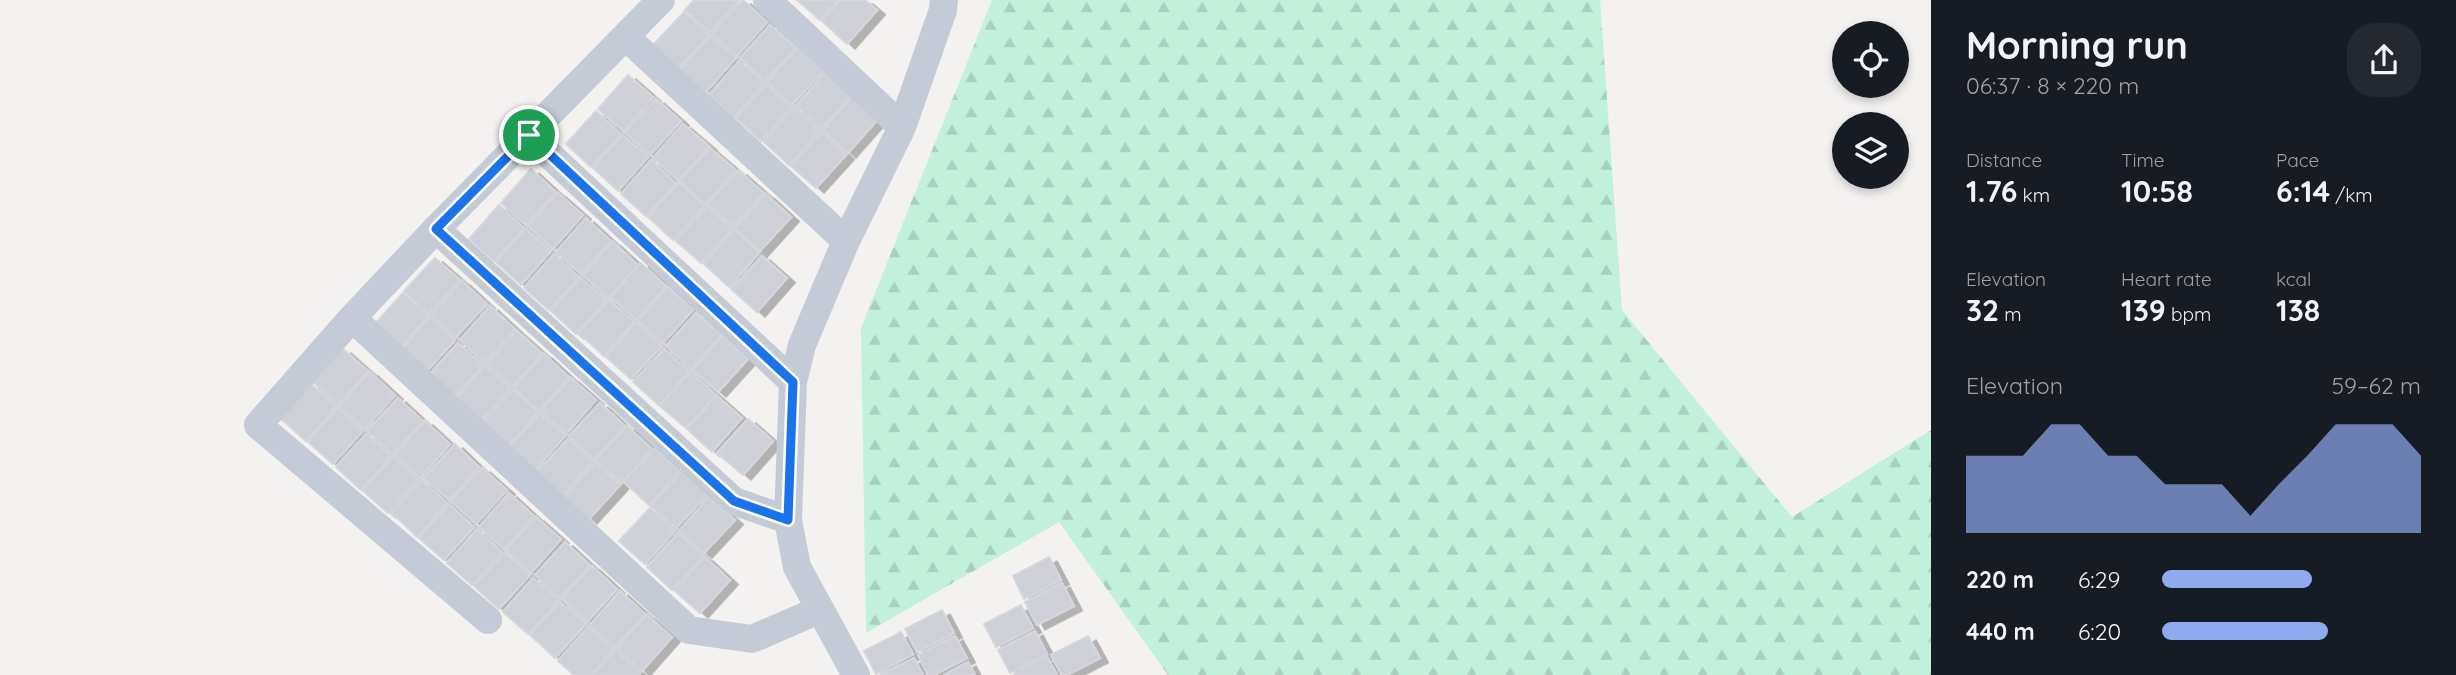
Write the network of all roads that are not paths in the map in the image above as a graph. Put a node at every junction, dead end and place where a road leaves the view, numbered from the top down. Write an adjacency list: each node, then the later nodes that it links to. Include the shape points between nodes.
1 (662, 0): 4 (street)
2 (767, 0): 5 (street)
3 (944, 0): 5 (street)
4 (626, 37): 6 (street); 8 (street)
5 (902, 127): 8 (street)
6 (529, 135): 7 (street); 10 (street)
7 (436, 229): 9 (street); 11 (street, via 734,501)
8 (846, 241): 10 (street, via 802,345)
9 (352, 318): 12 (street, via 689,630 752,639); 13 (street, via 258,425)
10 (793, 382): 11 (street)
11 (788, 520): 12 (street, via 797,567)
12 (819, 610): 14 (street)
13 (488, 620)
14 (856, 675)

